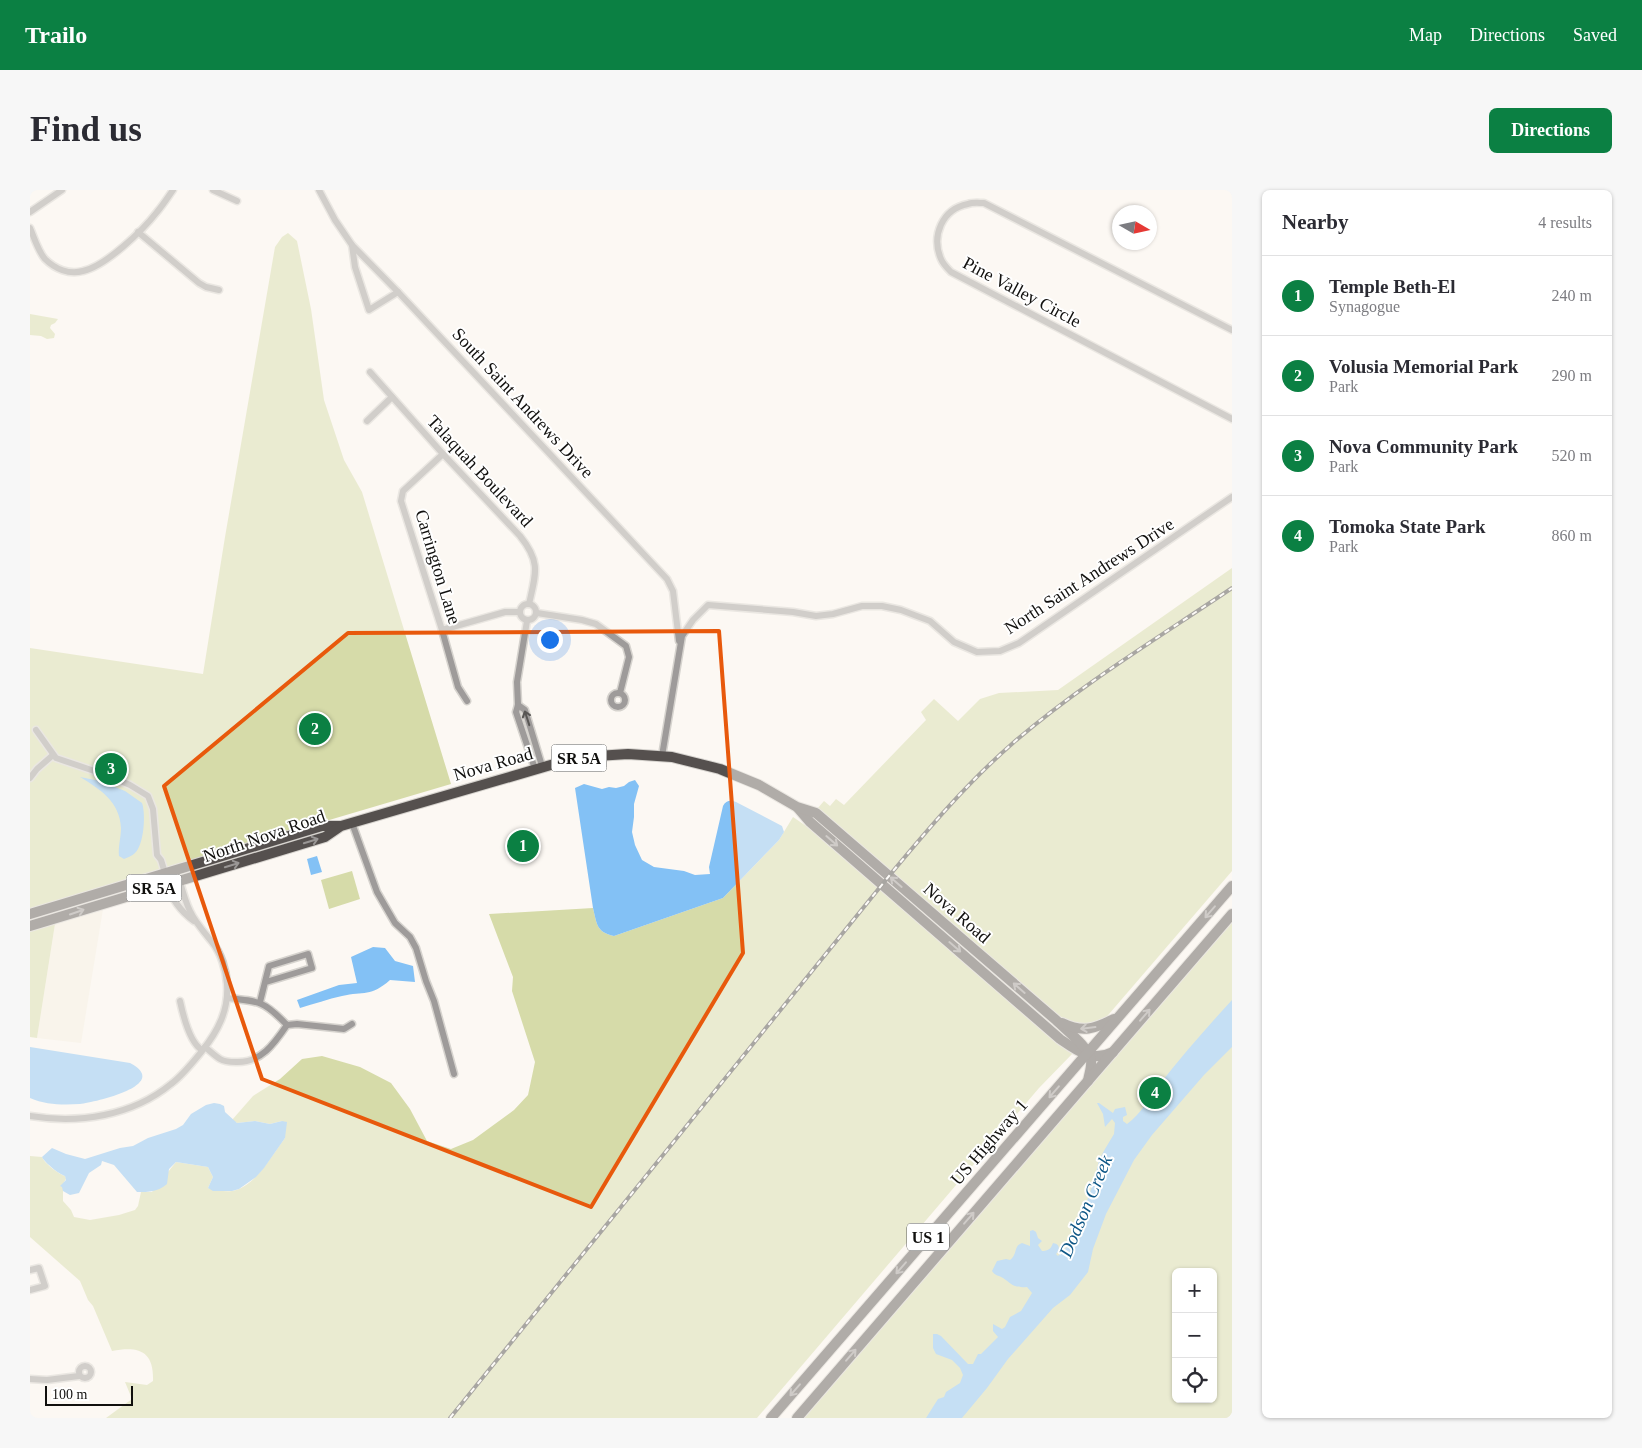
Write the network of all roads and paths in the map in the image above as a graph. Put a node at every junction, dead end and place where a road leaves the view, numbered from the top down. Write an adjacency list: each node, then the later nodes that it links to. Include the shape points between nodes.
1 (62, 190): 6 (street)
2 (173, 190): 8 (street, via 158,212)
3 (213, 190): 5 (street)
4 (319, 190): 9 (street, South Saint Andrews Drive)
5 (238, 202)
6 (30, 212)
7 (30, 228): 8 (street, via 43,257 54,267 75,272 107,260)
8 (138, 232): 10 (street, via 199,283)
9 (352, 245): 11 (street, South Saint Andrews Drive); 11 (street, via 368,310)
10 (220, 290)
11 (398, 292): 24 (street, South Saint Andrews Drive, via 666,579 673,591)
12 (1232, 330): 15 (street, Pine Valley Circle, via 984,203 968,203 954,209 938,230 937,248 951,272)
13 (370, 372): 14 (street, Talaquah Boulevard)
14 (392, 397): 16 (street); 17 (street, Talaquah Boulevard)
15 (1232, 419)
16 (367, 421)
17 (443, 454): 19 (street, Talaquah Boulevard, via 531,550 536,567); 23 (street, Carrington Lane, via 404,491 401,500)
18 (1232, 497): 24 (street, North Saint Andrews Drive, via 1019,643 1000,651 977,652 954,642 930,621 882,606 862,606 816,616 708,605 682,636)
19 (530, 604): 20 (street, via 522,607); 21 (street)
20 (520, 612): 22 (street); 23 (street, via 505,612)
21 (537, 613): 22 (street, via 534,619); 25 (street, via 596,624 626,646 629,657)
22 (527, 621): 27 (street, via 517,682)
23 (442, 630): 26 (street, Carrington Lane, via 458,687)
24 (680, 647): 32 (street)
25 (620, 693)
26 (468, 702)
27 (518, 705): 29 (street, one-way to 27, via 525,710); 30 (street, via 516,712)
28 (36, 730): 31 (street)
29 (532, 734): 30 (street); 33 (street)
30 (523, 737): 33 (street)
31 (53, 755): 34 (street); 39 (street, via 60,761 130,785 148,796 153,809 156,855 161,860)
32 (662, 756): 33 (main road, Nova Road / SR 5A, via 582,757); 35 (main road, Nova Road / SR 5A, via 696,762 737,775)
33 (538, 768): 36 (main road, Nova Road / SR 5A)
34 (30, 778)
35 (798, 807): 54 (main road, Nova Road / SR 5A, one-way to 35, via 816,813); 59 (main road, Nova Road / SR 5A, one-way to 59, via 810,822 1060,1039)
36 (352, 823): 37 (main road, Nova Road / SR 5A); 60 (street, via 377,892 395,924 416,948)
37 (341, 826): 38 (main road, North Nova Road / SR 5A, via 322,826); 40 (main road, North Nova Road / SR 5A, one-way to 37, via 325,836)
38 (176, 870): 39 (main road, North Nova Road / SR 5A); 40 (street)
39 (164, 873): 41 (street); 43 (main road, North Nova Road / SR 5A)
40 (180, 880): 41 (main road, North Nova Road / SR 5A); 47 (street)
41 (166, 884): 46 (main road, North Nova Road / SR 5A, one-way to 41); 47 (street, via 172,899)
42 (1232, 886): 53 (main road, US Highway 1 / US 1, one-way to 53)
43 (66, 903): 44 (main road, North Nova Road / SR 5A); 46 (main road)
44 (30, 914)
45 (1232, 914): 58 (main road, US Highway 1 / US 1, one-way to 45)
46 (55, 919): 48 (main road, North Nova Road / SR 5A)
47 (197, 923): 50 (street, via 219,952)
48 (30, 926)
49 (266, 982): 49 (street, via 270,966 308,954 312,968); 52 (street)
50 (227, 998): 52 (street); 57 (street, via 217,1031)
51 (180, 1000): 57 (street, via 193,1039 197,1047)
52 (260, 1002): 56 (street)
53 (1119, 1016): 54 (main road, one-way to 54, via 1088,1029 1078,1029); 59 (main road, US Highway 1 / US 1)
54 (1056, 1020): 59 (main road, Nova Road / SR 5A)
55 (352, 1024): 56 (street, via 344,1029)
56 (287, 1025): 57 (street, via 273,1044 246,1062 228,1062)
57 (204, 1049): 62 (street, via 172,1084 134,1105 93,1118 50,1120)
58 (1113, 1052): 59 (main road, via 1107,1055); 61 (main road, US Highway 1 / US 1)
59 (1088, 1054): 61 (main road, via 1091,1066); 67 (main road, US Highway 1 / US 1, one-way to 67)
60 (454, 1074)
61 (1088, 1080): 68 (main road, US Highway 1 / US 1, one-way to 61)
62 (30, 1116)
63 (30, 1270): 64 (street, via 39,1268 45,1286)
64 (30, 1290)
65 (79, 1376): 66 (street)
66 (30, 1379)
67 (771, 1418)
68 (797, 1418)

